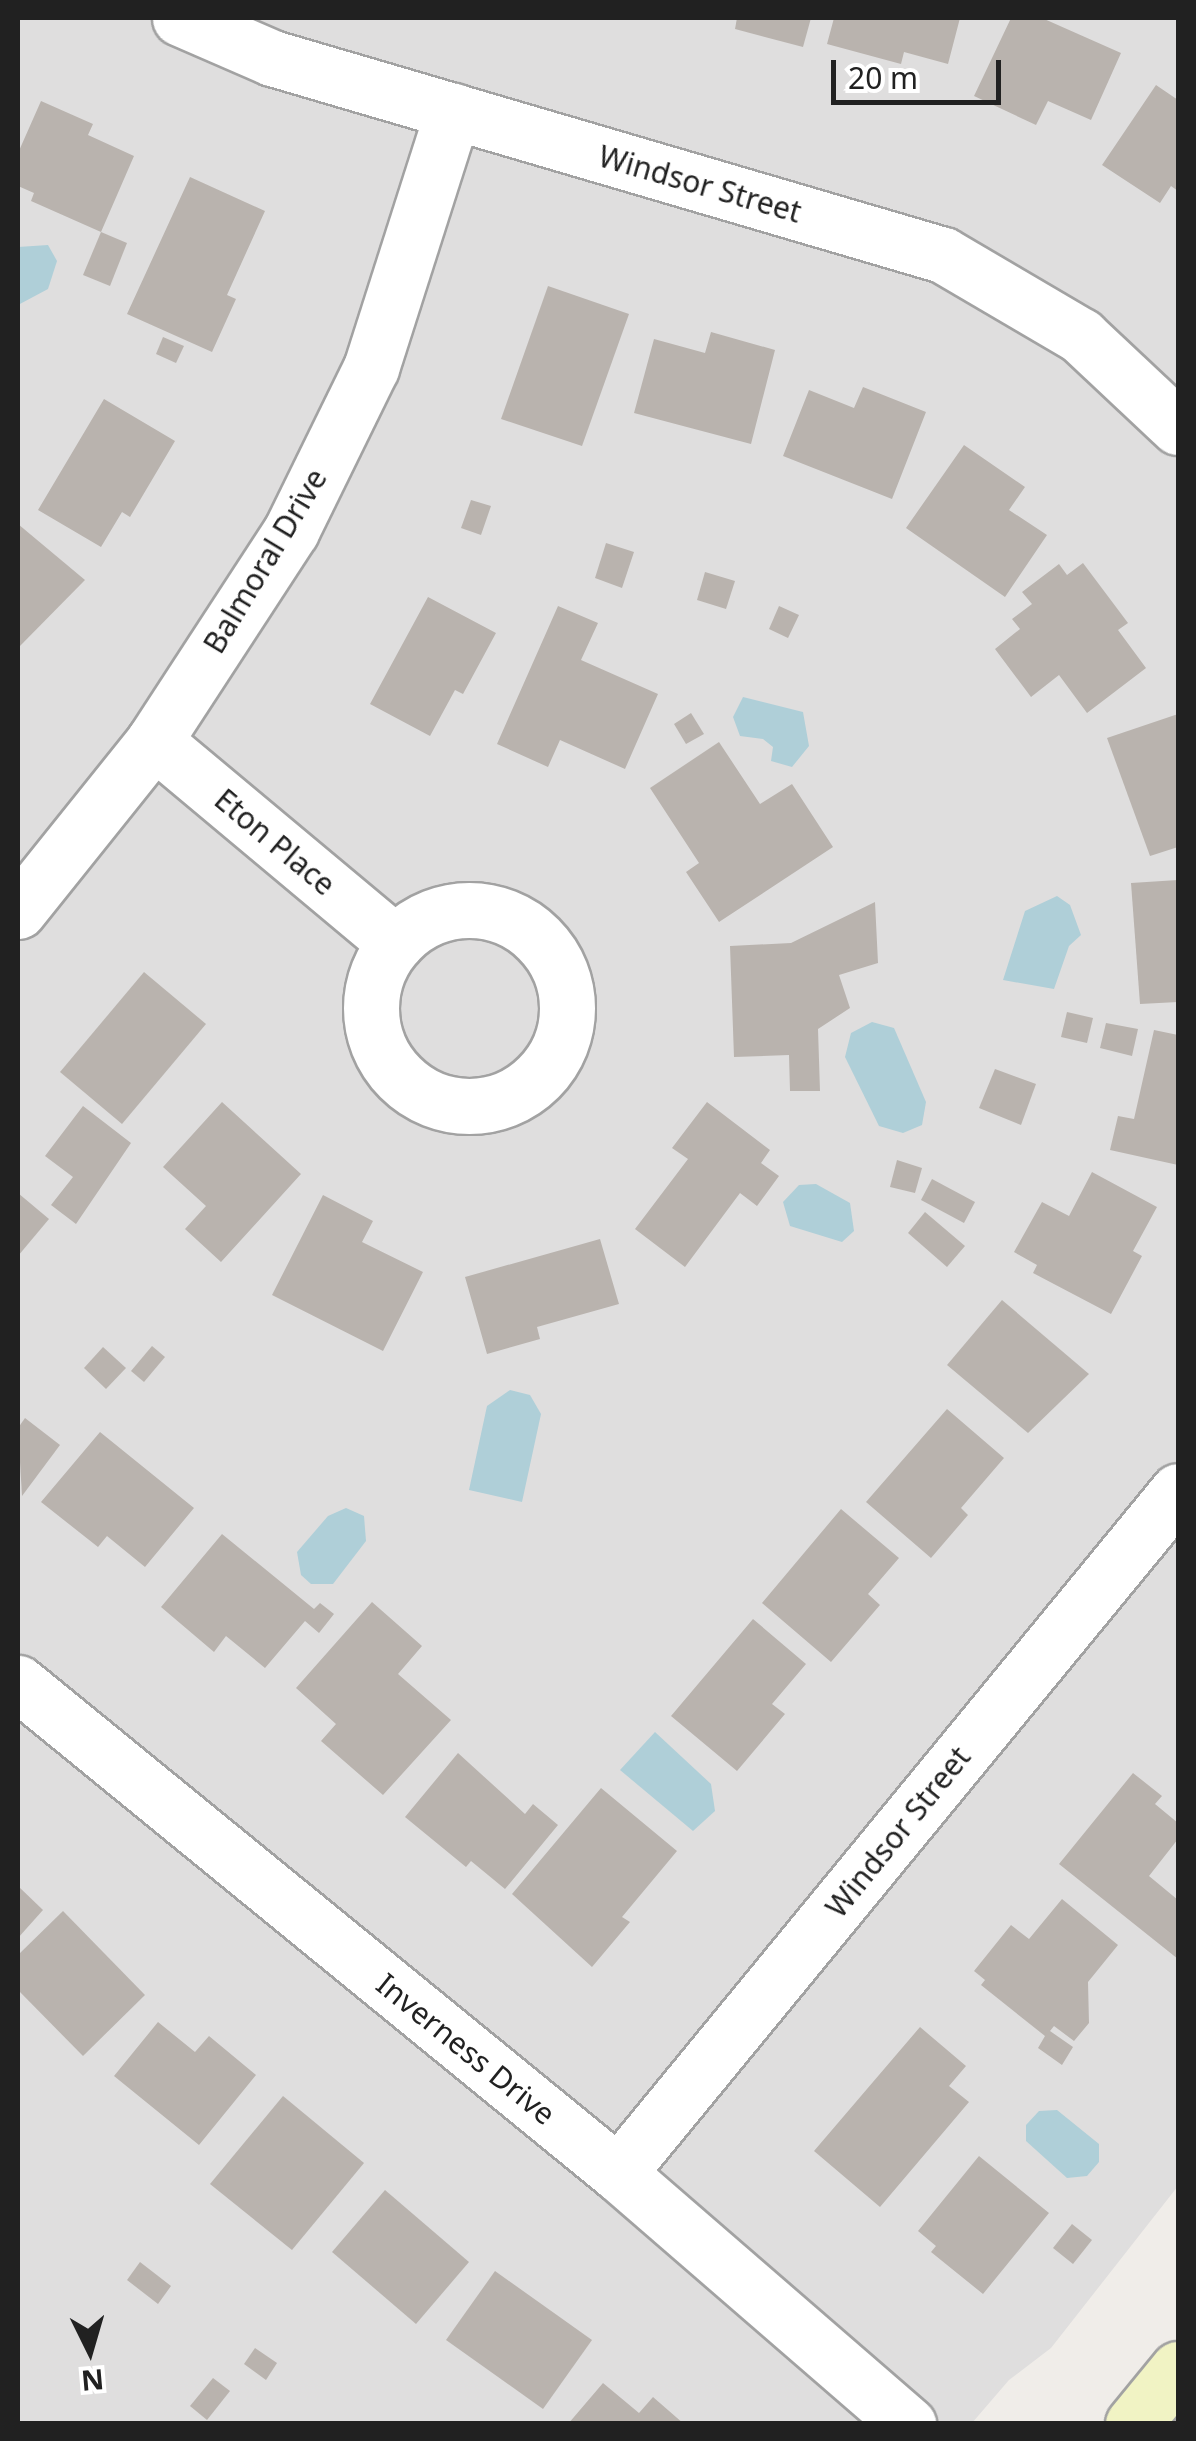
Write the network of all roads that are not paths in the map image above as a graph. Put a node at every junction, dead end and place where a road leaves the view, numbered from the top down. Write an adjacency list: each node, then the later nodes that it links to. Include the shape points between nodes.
1 (180, 18): 2 (street, Windsor Street, via 272,58)
2 (453, 112): 3 (street, Windsor Street, via 943,255 1081,336); 4 (street, Balmoral Drive, via 371,368 291,530)
3 (1178, 427)
4 (154, 741): 5 (street, Balmoral Drive); 6 (street, Eton Place)
5 (18, 911)
6 (396, 942)
7 (1178, 1492): 9 (street, Windsor Street)
8 (18, 1683): 9 (street, Inverness Drive)
9 (618, 2173): 11 (street, Inverness Drive)
10 (1178, 2369): 12 (main road)
11 (908, 2424)
12 (1134, 2424)

